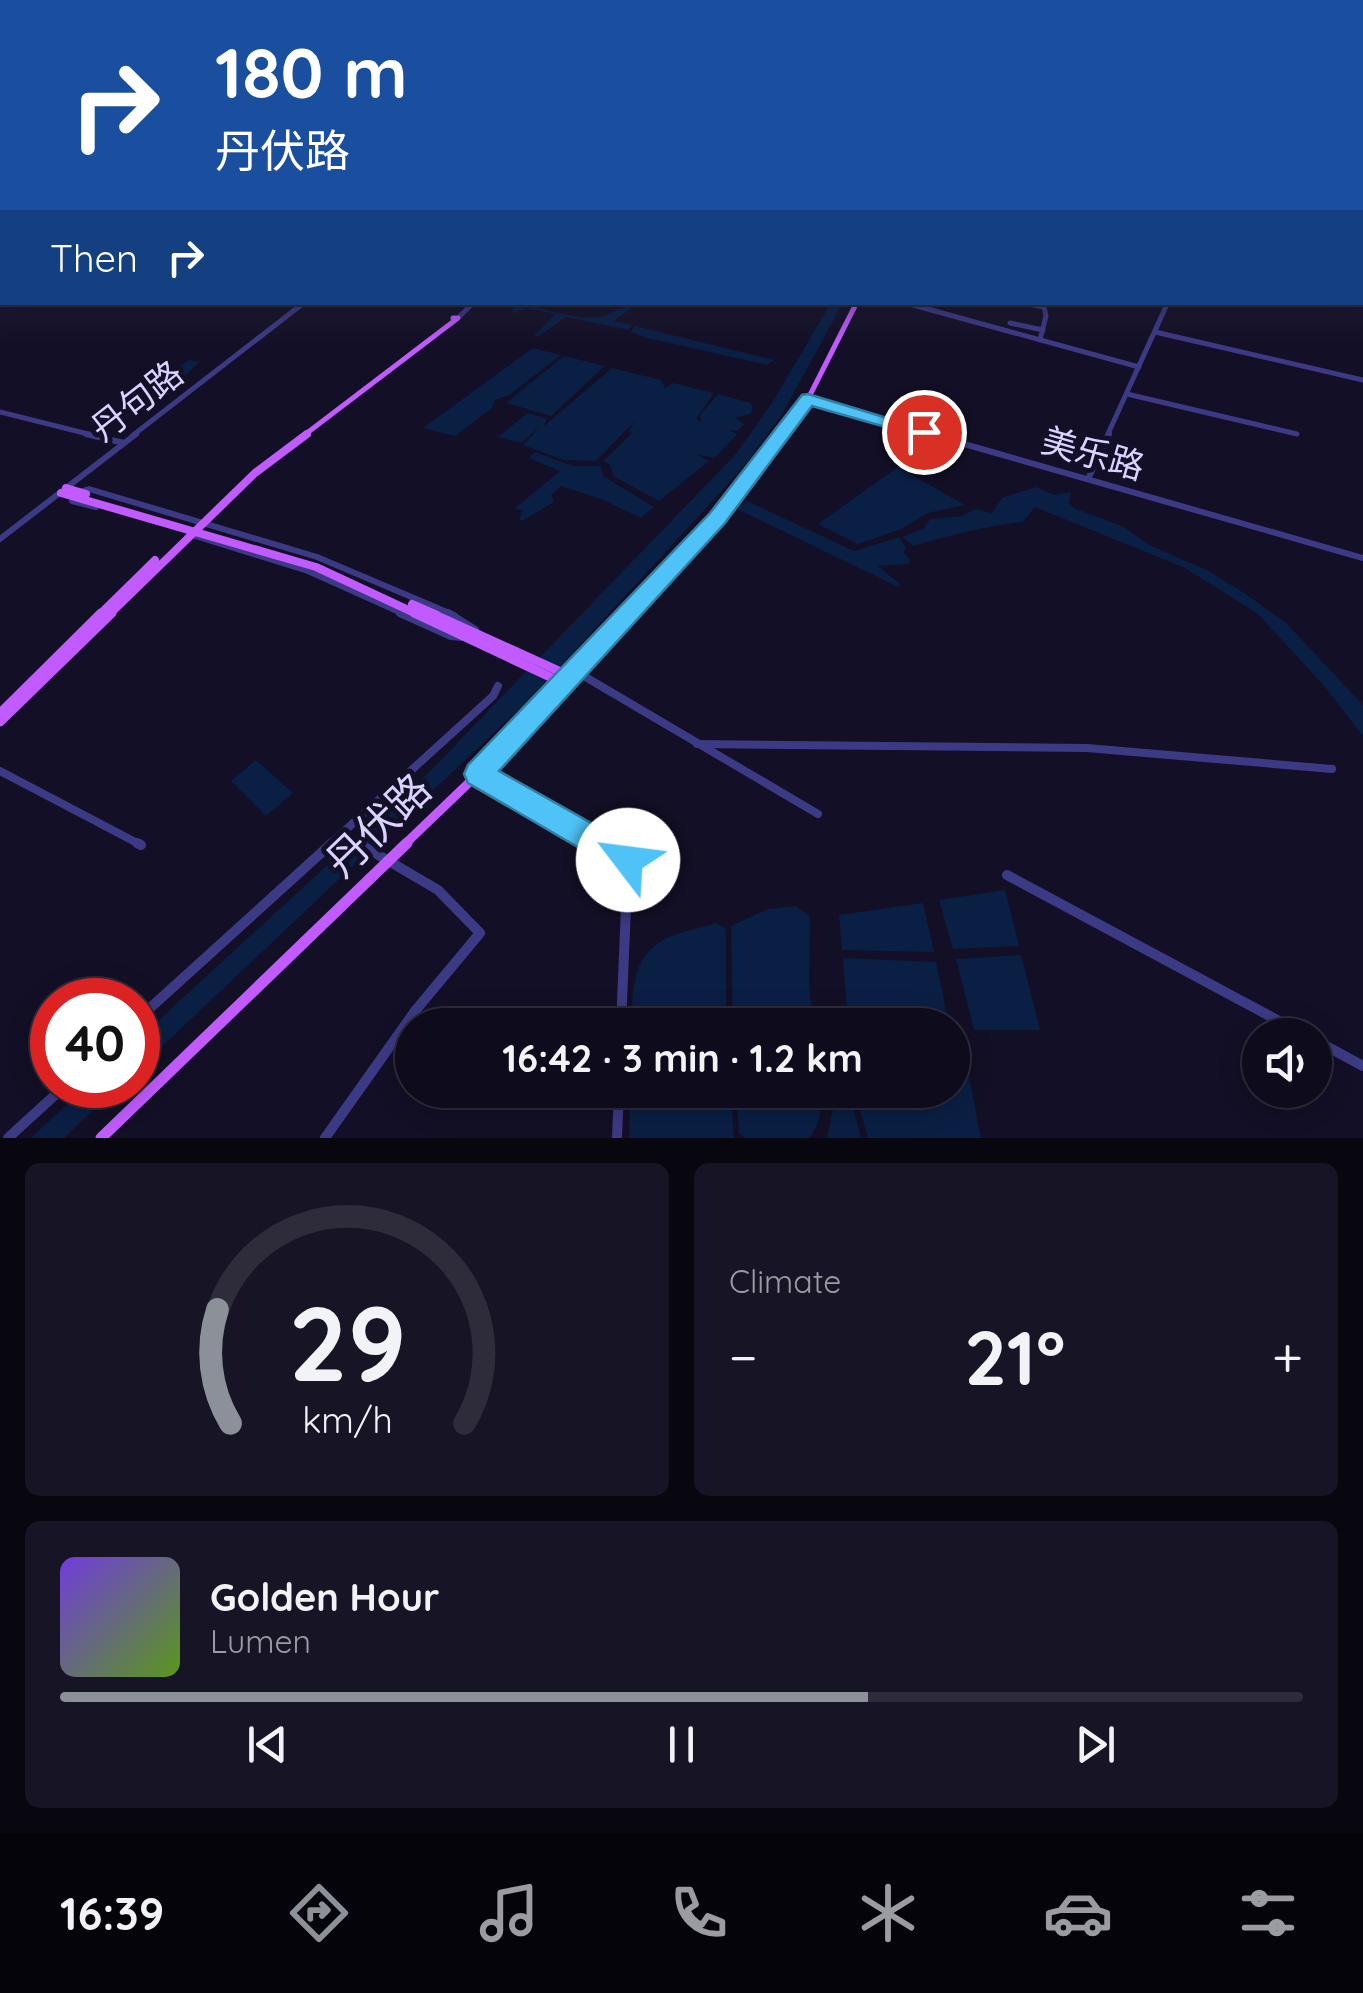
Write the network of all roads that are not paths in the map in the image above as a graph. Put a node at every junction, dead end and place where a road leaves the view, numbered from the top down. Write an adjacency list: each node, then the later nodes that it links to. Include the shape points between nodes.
1 (301, 305): 18 (street, 丹句路)
2 (471, 305): 7 (street)
3 (856, 305): 15 (main road, 丹伏路)
4 (913, 305): 11 (street)
5 (1032, 305): 9 (street, via 1044,308)
6 (1167, 305): 10 (street)
7 (458, 318): 21 (main road)
8 (1010, 323): 9 (street)
9 (1043, 330): 11 (street)
10 (1155, 332): 12 (street); 13 (street)
11 (1040, 340): 12 (street)
12 (1139, 366): 14 (street)
13 (1363, 380)
14 (1127, 394): 17 (street); 19 (street)
15 (808, 399): 19 (street, 美乐路); 24 (main road, 丹伏路, via 718,518)
16 (0, 412): 18 (street)
17 (1297, 434)
18 (124, 442): 20 (street, 丹句路)
19 (1088, 479): 23 (street, 美乐路)
20 (70, 492): 21 (main road); 22 (street, 丹句路)
21 (194, 527): 24 (main road, via 316,567); 26 (main road); 27 (main road)
22 (0, 539)
23 (1363, 558)
24 (572, 678): 28 (street); 31 (main road, 丹伏路)
25 (498, 686): 33 (street)
26 (0, 714)
27 (0, 722)
28 (696, 744): 29 (street, via 1088,748); 32 (street)
29 (1332, 769)
30 (0, 771): 34 (street)
31 (478, 774): 35 (main road, 丹伏路); 38 (street, via 628,860)
32 (818, 814)
33 (346, 833): 35 (street); 37 (street)
34 (141, 845)
35 (385, 862): 45 (main road, 丹伏路); 46 (street, via 438,890 480,932)
36 (1007, 875): 39 (street)
37 (160, 999)
38 (622, 1008)
39 (1273, 1018)
40 (1332, 1049): 41 (street)
41 (1363, 1066)
42 (41, 1108): 44 (street)
43 (617, 1108): 47 (street)
44 (8, 1138)
45 (102, 1138)
46 (325, 1138)
47 (616, 1138)

